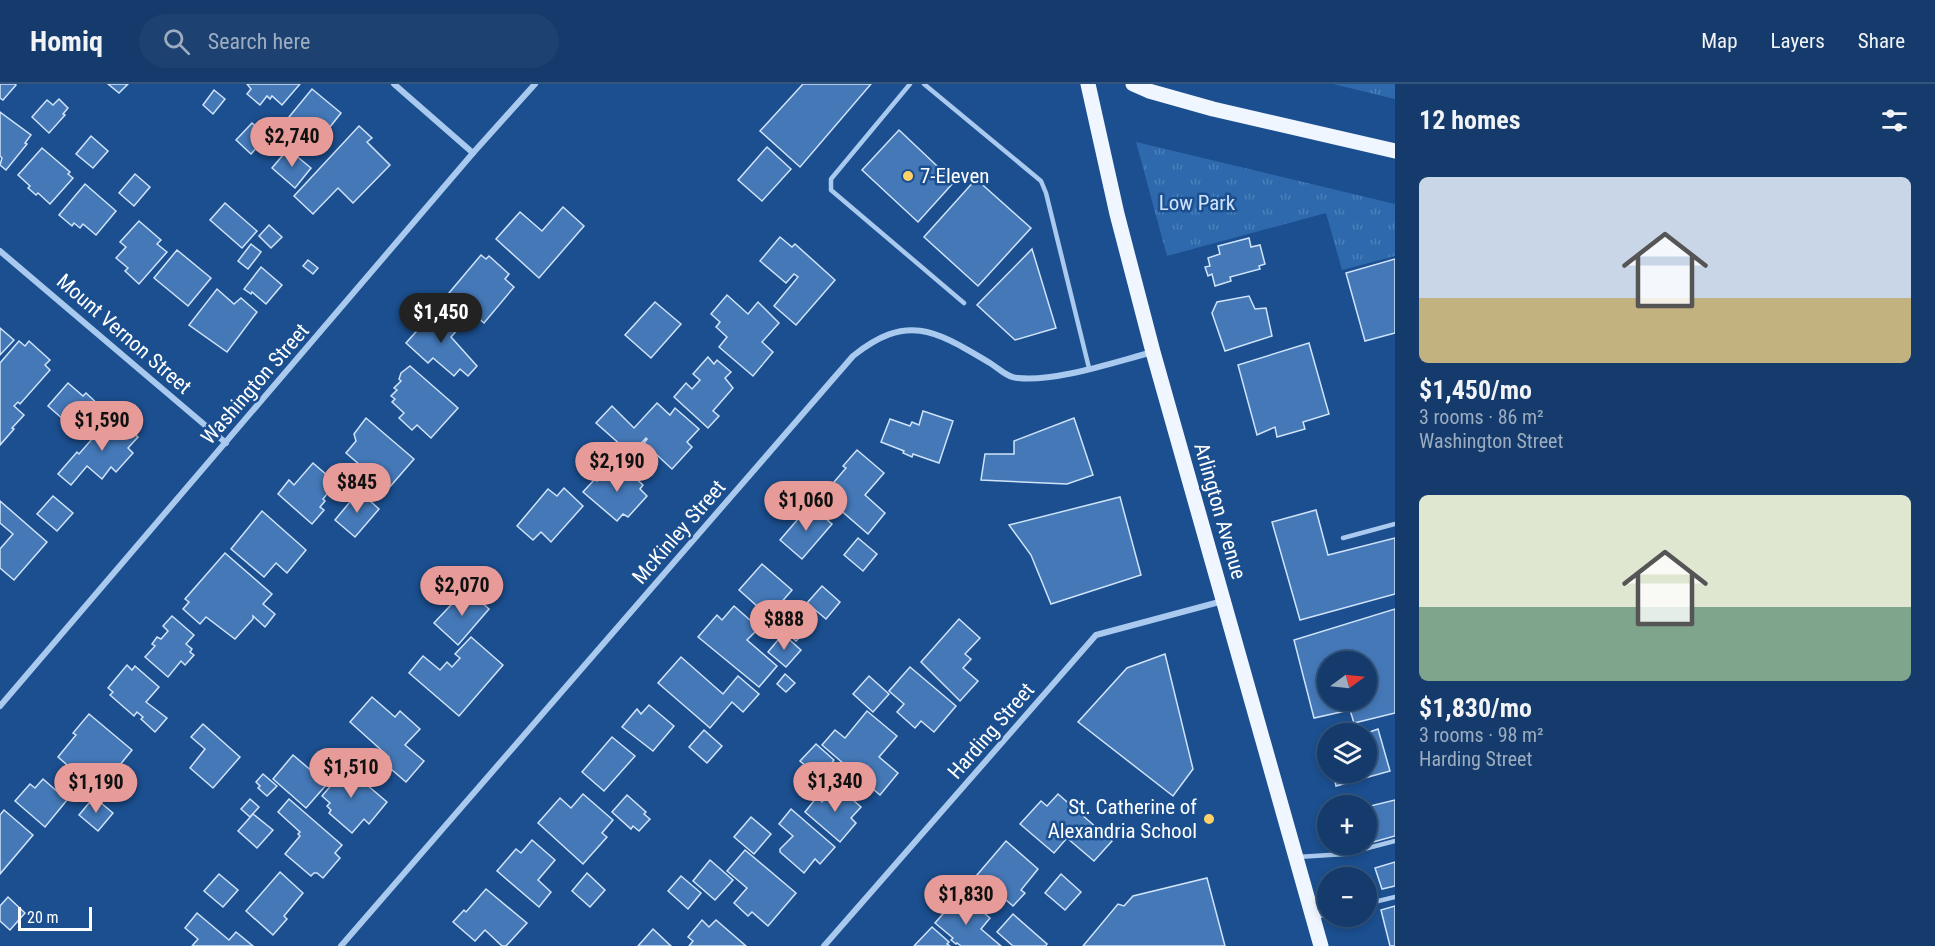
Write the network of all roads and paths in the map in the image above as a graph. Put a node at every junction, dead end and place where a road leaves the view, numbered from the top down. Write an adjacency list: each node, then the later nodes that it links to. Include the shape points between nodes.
1 (394, 84): 8 (street)
2 (535, 84): 8 (street, Washington Street)
3 (910, 84): 10 (lane, via 831,179 831,190)
4 (924, 84): 12 (lane, via 1041,181)
5 (1088, 84): 11 (main road, Arlington Avenue)
6 (1133, 84): 7 (main road, via 1213,109)
7 (1395, 151)
8 (473, 153): 13 (street, Washington Street)
9 (0, 251): 13 (street, Mount Vernon Street)
10 (964, 303)
11 (1153, 352): 12 (street, McKinley Street); 16 (main road, Arlington Avenue)
12 (1089, 368): 24 (street, McKinley Street, via 1041,379 1014,378 934,333 905,330 873,340 853,356)
13 (226, 443): 17 (street, Washington Street)
14 (1395, 524): 15 (lane)
15 (1343, 538)
16 (1223, 601): 19 (main road, Arlington Avenue); 25 (street, Harding Street, via 1096,635)
17 (0, 706)
18 (1395, 841): 19 (lane, via 1345,854)
19 (1296, 857): 22 (main road, Arlington Avenue)
20 (1395, 897): 21 (lane)
21 (1377, 901)
22 (1317, 909)
23 (1321, 927): 26 (main road, Arlington Avenue)
24 (341, 946)
25 (824, 946)
26 (1322, 946)

